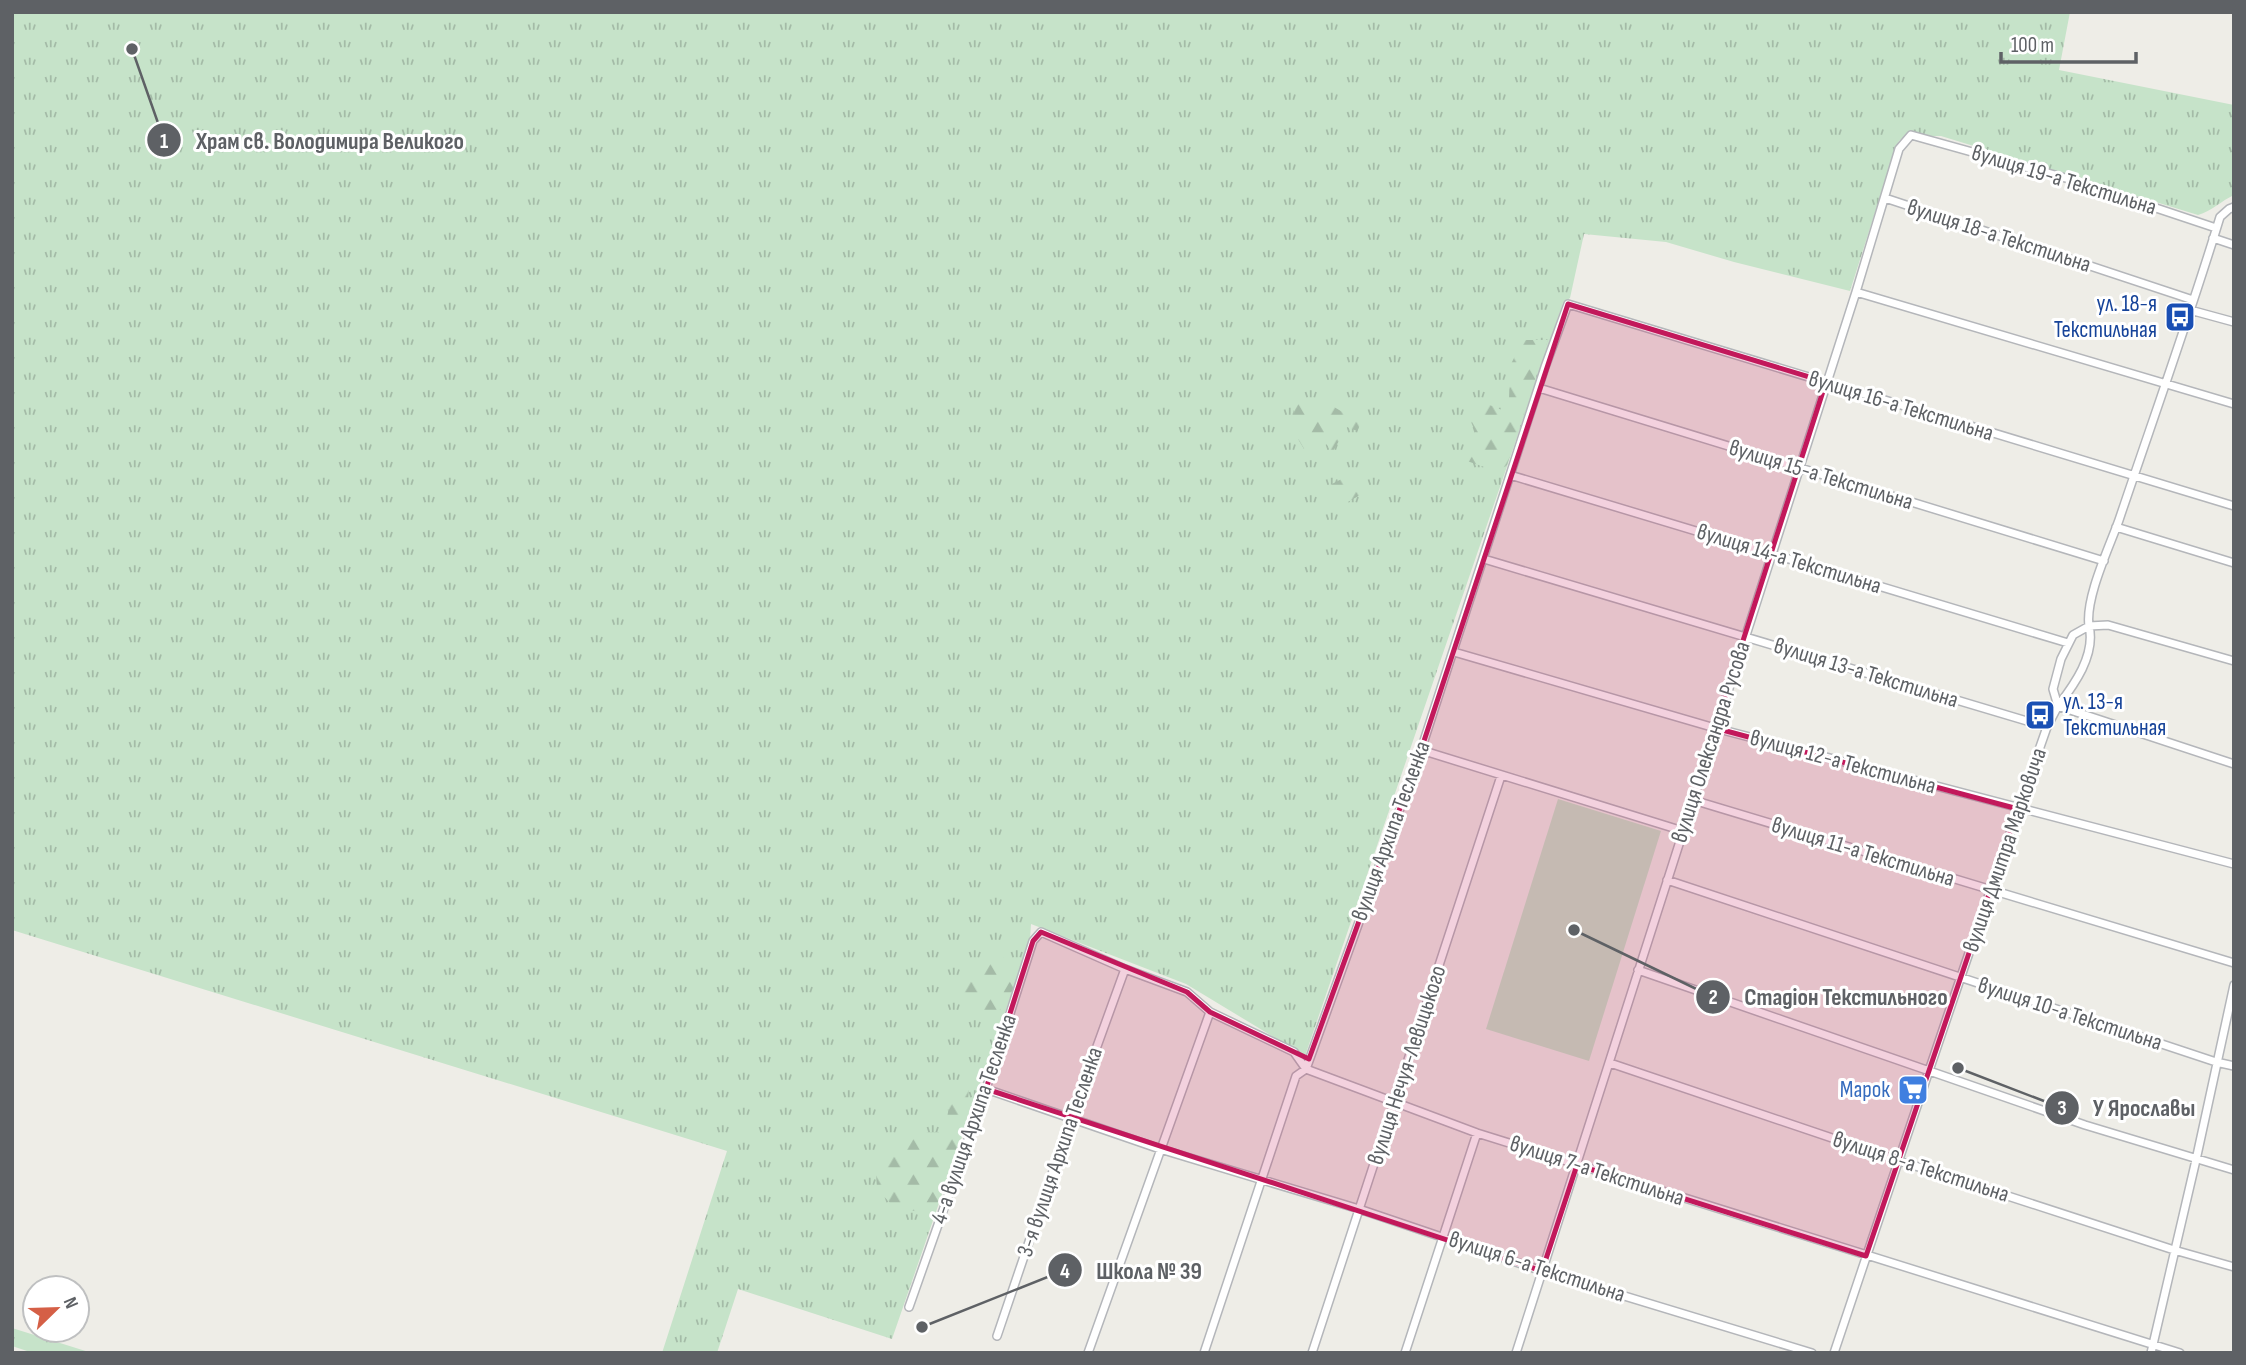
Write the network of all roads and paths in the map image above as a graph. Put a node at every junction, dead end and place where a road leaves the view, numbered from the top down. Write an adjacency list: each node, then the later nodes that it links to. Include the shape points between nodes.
1 (1911, 135): 2 (street, вулиця Олександра Русова, via 1899,149); 4 (street, вулиця 19-а Текстильна, via 2069,179)
2 (1885, 198): 7 (street, вулиця Олександра Русова); 8 (street, вулиця 18-а Текстильна)
3 (2234, 207): 4 (street, via 2220,217)
4 (2216, 228): 5 (street, вулиця Дмитра Марковича)
5 (2213, 238): 6 (street); 8 (street, вулиця Дмитра Марковича)
6 (2234, 245)
7 (1856, 292): 12 (street, вулиця Олександра Русова); 13 (street)
8 (2193, 300): 10 (street, вулиця Дмитра Марковича)
9 (1568, 304): 12 (street, вулиця 16-а Текстильна); 14 (street, вулиця Архипа Тесленка)
10 (2190, 310): 11 (street); 13 (street, вулиця Дмитра Марковича)
11 (2234, 322)
12 (1826, 382): 16 (street, вулиця Олександра Русова); 18 (street, вулиця 16-а Текстильна)
13 (2166, 385): 15 (street); 18 (street, вулиця Дмитра Марковича)
14 (1539, 388): 16 (street, вулиця 15-а Текстильна); 17 (street, вулиця Архипа Тесленка)
15 (2234, 404)
16 (1799, 468): 21 (street, вулиця Олександра Русова); 23 (street, вулиця 15-а Текстильна)
17 (1510, 475): 21 (street, вулиця 14-а Текстильна); 22 (street, вулиця Архипа Тесленка)
18 (2133, 477): 19 (street, вулиця 16-а Текстильна); 20 (street, вулиця Дмитра Марковича)
19 (2234, 506)
20 (2116, 527): 23 (street, вулиця Дмитра Марковича); 24 (street)
21 (1771, 554): 26 (street, вулиця Олександра Русова); 27 (street, вулиця 14-а Текстильна)
22 (1483, 559): 26 (street, вулиця 13-а Текстильна); 28 (street, вулиця Архипа Тесленка)
23 (2104, 561): 25 (street, вулиця Дмитра Марковича, via 2087,614)
24 (2234, 563)
25 (2089, 626): 27 (street); 29 (street, via 2108,625); 30 (street, вулиця Дмитра Марковича, via 2090,644 2077,682)
26 (1744, 637): 31 (street, вулиця 13-а Текстильна); 32 (street, вулиця Олександра Русова)
27 (2068, 643): 30 (street, вулиця Дмитра Марковича, via 2053,689)
28 (1454, 652): 32 (street, вулиця 12-а Текстильна); 33 (street, вулиця Архипа Тесленка)
29 (2234, 661)
30 (2058, 706): 31 (street, вулиця Дмитра Марковича); 34 (street)
31 (2047, 727): 37 (street, вулиця Дмитра Марковича)
32 (1715, 728): 36 (street, вулиця Олександра Русова); 37 (street, вулиця 12-а Текстильна)
33 (1421, 750): 35 (street); 52 (street, вулиця Архипа Тесленка)
34 (2234, 764)
35 (1501, 776): 38 (street); 55 (street, вулиця Нечуя-Левицького)
36 (1693, 800): 38 (street, вулиця Олександра Русова); 41 (street, вулиця 11-а Текстильна)
37 (2018, 809): 39 (street, вулиця 12-а Текстильна); 41 (street, вулиця Дмитра Марковича)
38 (1683, 831): 40 (street, вулиця Олександра Русова)
39 (2234, 864)
40 (1667, 880): 45 (street, вулиця Олександра Русова); 46 (street, вулиця 10-а Текстильна)
41 (1989, 891): 43 (street, вулиця 11-а Текстильна); 46 (street, вулиця Дмитра Марковича)
42 (1041, 932): 44 (street, вулиця 7-а Текстильна); 54 (street, 4-а вулиця Архипа Тесленка, via 1033,941)
43 (2234, 963)
44 (1125, 969): 48 (street, вулиця 7-а Текстильна, via 1187,992); 56 (street, 3-я вулиця Архипа Тесленка)
45 (1638, 970): 50 (street, вулиця Олександра Русова); 53 (street)
46 (1961, 978): 49 (street, вулиця 10-а Текстильна); 53 (street, вулиця Дмитра Марковича)
47 (2234, 985): 49 (street)
48 (1210, 1012): 52 (street, вулиця 7-а Текстильна, via 1294,1052); 58 (street)
49 (2216, 1062): 51 (street, вулиця 10-а Текстильна); 60 (street)
50 (1610, 1063): 59 (street, вулиця 8-а Текстильна); 61 (street, вулиця Олександра Русова)
51 (2234, 1066)
52 (1306, 1069): 55 (street, вулиця 7-а Текстильна); 63 (street, вулиця Архипа Тесленка, via 1296,1076)
53 (1929, 1071): 59 (street, вулиця Дмитра Марковича); 60 (street)
54 (986, 1089): 56 (street, вулиця 6-а Текстильна); 70 (street, 4-а вулиця Архипа Тесленка)
55 (1395, 1103): 57 (street, вулиця 7-а Текстильна); 64 (street, вулиця Нечуя-Левицького)
56 (1071, 1118): 58 (street, вулиця 6-а Текстильна); 71 (street, 3-я вулиця Архипа Тесленка)
57 (1478, 1133): 61 (street, вулиця 7-а Текстильна); 65 (street)
58 (1160, 1149): 63 (street, вулиця 6-а Текстильна); 73 (street)
59 (1897, 1160): 66 (street, вулиця 8-а Текстильна); 67 (street, вулиця Дмитра Марковича)
60 (2196, 1160): 62 (street); 66 (street)
61 (1577, 1165): 67 (street, вулиця 7-а Текстильна); 69 (street, вулиця Олександра Русова)
62 (2234, 1170)
63 (1263, 1181): 64 (street, вулиця 6-а Текстильна); 74 (street, вулиця Архипа Тесленка)
64 (1359, 1209): 65 (street, вулиця 6-а Текстильна); 75 (street, вулиця Нечуя-Левицького)
65 (1443, 1237): 69 (street, вулиця 6-а Текстильна); 76 (street)
66 (2174, 1250): 68 (street, вулиця 8-а Текстильна); 72 (street)
67 (1866, 1256): 72 (street, вулиця 7-а Текстильна); 79 (street, вулиця Дмитра Марковича)
68 (2234, 1267)
69 (1542, 1271): 77 (street, вулиця Олександра Русова); 78 (street, вулиця 6-а Текстильна)
70 (909, 1307)
71 (997, 1336)
72 (2152, 1349): 80 (street, вулиця 7-а Текстильна)
73 (1088, 1353)
74 (1204, 1353)
75 (1312, 1353)
76 (1405, 1353)
77 (1516, 1353)
78 (1812, 1353)
79 (1834, 1353)
80 (2180, 1353)

